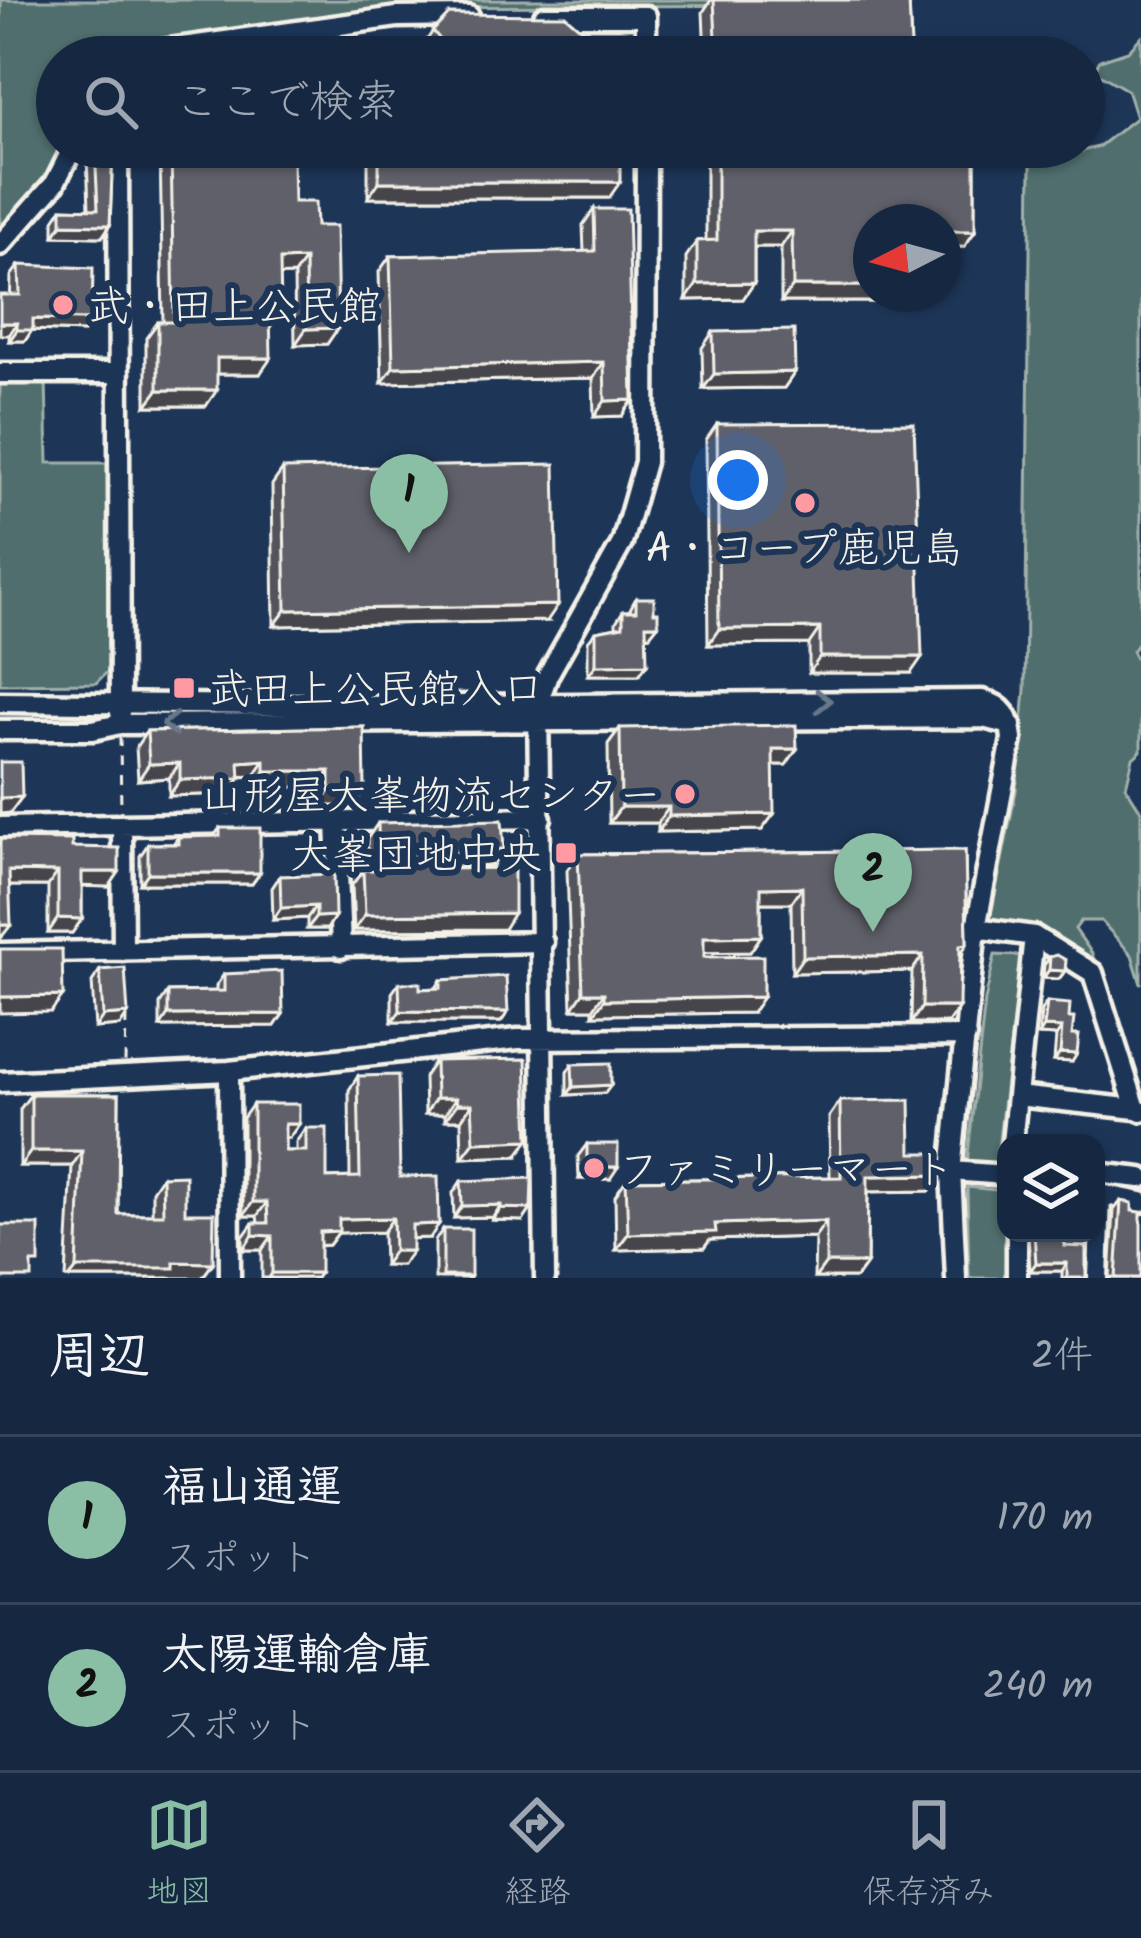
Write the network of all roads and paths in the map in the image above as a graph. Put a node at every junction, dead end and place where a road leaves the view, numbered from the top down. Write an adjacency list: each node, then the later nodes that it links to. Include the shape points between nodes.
1 (488, 16): 3 (street, via 398,17)
2 (533, 16): 4 (street, via 646,16)
3 (262, 36)
4 (646, 36)
5 (62, 168): 8 (street)
6 (118, 168): 10 (street)
7 (646, 168): 13 (street, via 645,462 622,543 548,676)
8 (0, 245)
9 (0, 373): 10 (street)
10 (119, 373): 12 (street)
11 (0, 702): 12 (street)
12 (120, 702): 13 (street); 14 (street)
13 (538, 712): 14 (street, one-way to 14); 16 (street); 20 (street, via 995,703 1008,715 1012,739)
14 (120, 724): 15 (street); 18 (path)
15 (0, 730)
16 (541, 818): 17 (street); 22 (street)
17 (336, 821): 18 (street); 23 (street)
18 (122, 826): 19 (street); 24 (street)
19 (0, 827)
20 (976, 928): 21 (street); 27 (street)
21 (1034, 936): 29 (street, via 1094,973); 33 (street)
22 (543, 943): 23 (street); 28 (street)
23 (341, 948): 24 (street)
24 (123, 951): 25 (street)
25 (0, 953)
26 (126, 1017): 31 (path)
27 (966, 1036): 28 (street); 36 (street)
28 (543, 1041): 30 (street); 45 (street)
29 (1132, 1059): 34 (street)
30 (229, 1072): 31 (street); 44 (street)
31 (124, 1076): 32 (street)
32 (0, 1082)
33 (1017, 1096): 34 (street); 35 (street)
34 (1138, 1110)
35 (1013, 1134)
36 (951, 1171): 37 (street); 46 (street)
37 (997, 1174)
38 (1105, 1174): 39 (street)
39 (1141, 1178)
40 (1105, 1194): 41 (street)
41 (1141, 1202)
42 (1017, 1242): 47 (street)
43 (1098, 1242): 48 (street)
44 (230, 1278)
45 (544, 1278)
46 (956, 1278)
47 (1017, 1278)
48 (1098, 1278)

